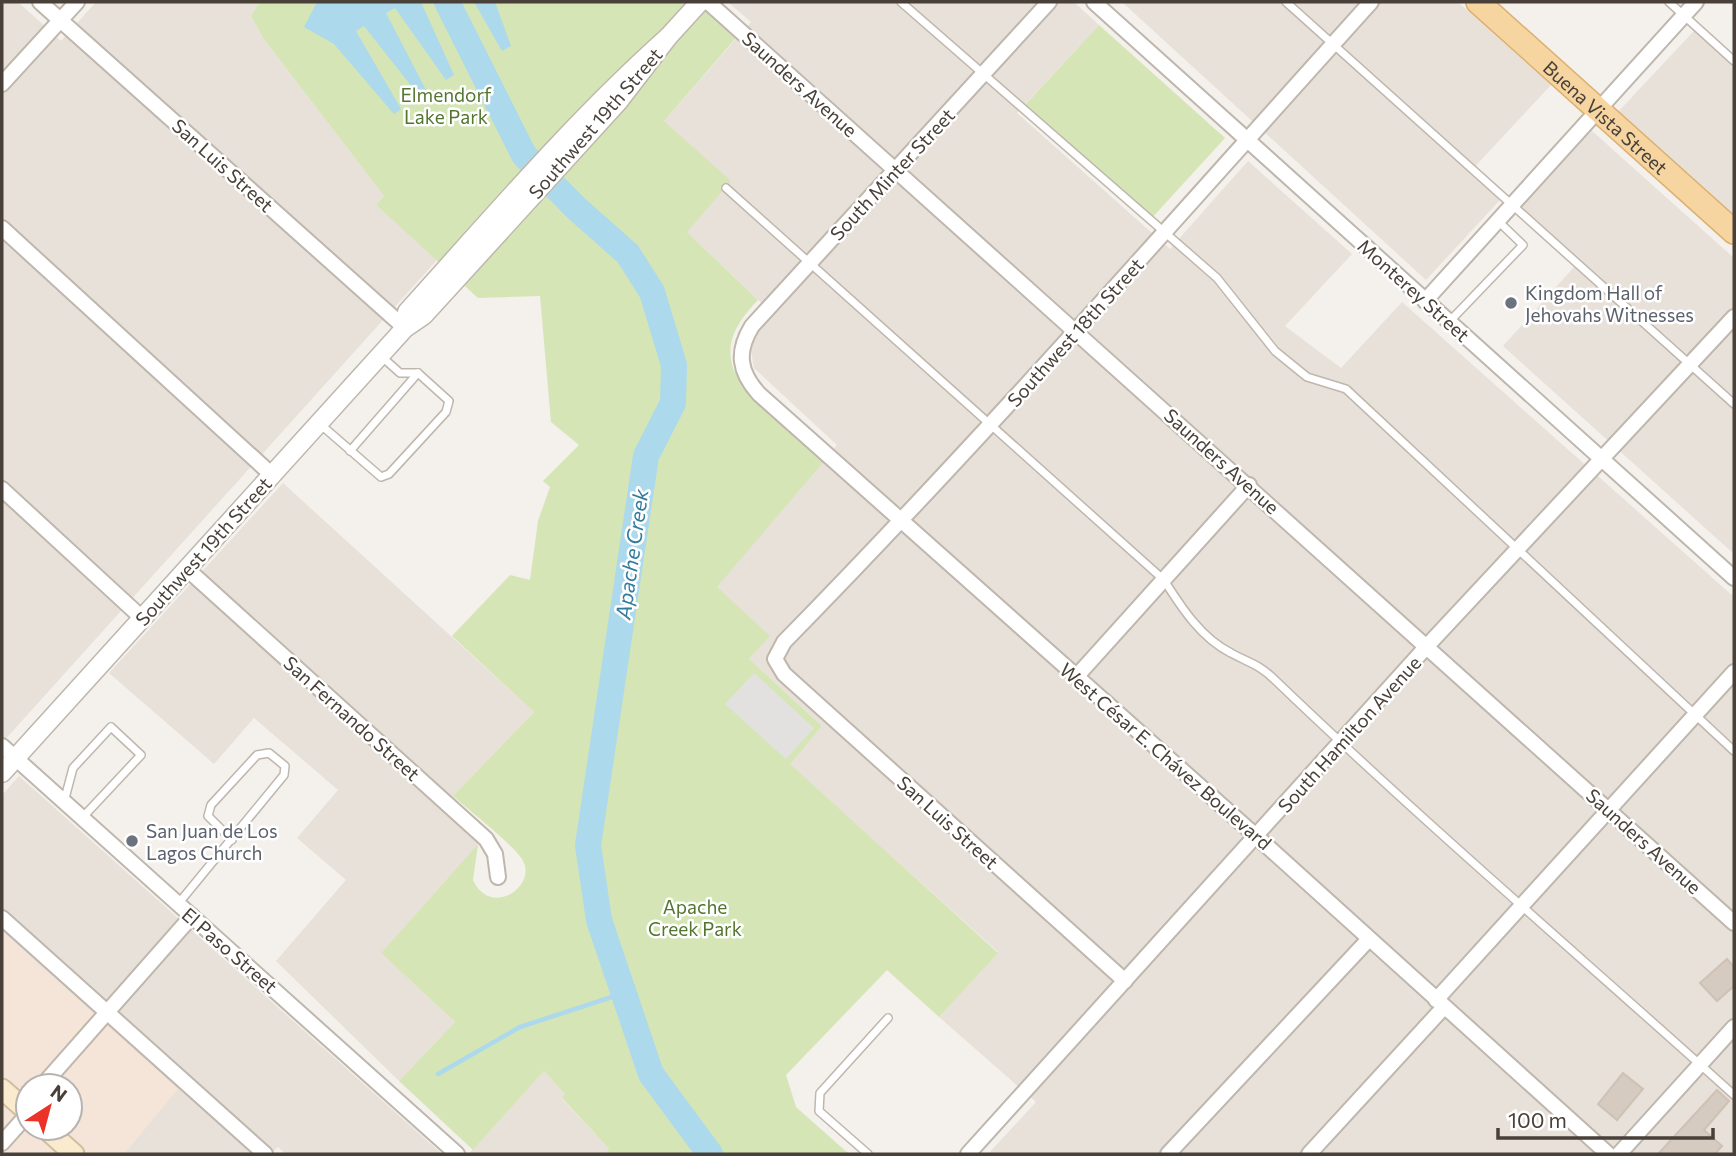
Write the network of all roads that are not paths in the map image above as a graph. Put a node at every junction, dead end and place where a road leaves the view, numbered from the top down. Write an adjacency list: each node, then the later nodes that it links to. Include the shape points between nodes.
1 (40, 2): 14 (street, San Luis Street)
2 (77, 2): 14 (street)
3 (700, 2): 32 (street, Southwest 19th Street, via 504,216 424,315)
4 (709, 2): 21 (street, Saunders Avenue)
5 (901, 2): 17 (lane)
6 (1049, 2): 17 (street, South Minter Street)
7 (1094, 2): 20 (street, Monterey Street)
8 (1286, 2): 15 (lane)
9 (1371, 2): 15 (street, Southwest 18th Street)
10 (1478, 2): 19 (main road, Buena Vista Street)
11 (1669, 2): 13 (lane)
12 (1696, 2): 13 (street)
13 (1684, 15): 16 (lane); 19 (street)
14 (61, 20): 18 (street); 32 (street, San Luis Street)
15 (1333, 44): 20 (street, Southwest 18th Street); 23 (lane)
16 (1734, 61)
17 (982, 76): 21 (street, South Minter Street); 27 (lane)
18 (2, 84)
19 (1597, 108): 23 (street); 26 (main road, Buena Vista Street)
20 (1247, 139): 27 (street, Southwest 18th Street); 29 (street, Monterey Street)
21 (896, 171): 28 (street, South Minter Street); 33 (street, Saunders Avenue)
22 (726, 188): 28 (lane)
23 (1511, 204): 24 (street); 36 (lane)
24 (1497, 220): 29 (street); 31 (lane, via 1523,244)
25 (2, 228): 43 (street)
26 (1734, 232)
27 (1164, 234): 33 (street, Southwest 18th Street); 47 (lane, via 1217,278 1275,351 1307,376 1346,389)
28 (811, 263): 34 (street, South Minter Street, via 752,326); 40 (lane)
29 (1425, 301): 31 (street, Monterey Street)
30 (1734, 317): 36 (street, South Hamilton Avenue)
31 (1449, 322): 42 (street, Monterey Street)
32 (405, 328): 35 (street, Southwest 19th Street)
33 (1076, 332): 40 (street, Southwest 18th Street); 44 (street, Saunders Avenue)
34 (741, 350): 46 (street, West César E. Chávez Boulevard, via 748,382)
35 (380, 356): 37 (lane, via 400,373); 39 (street, Southwest 19th Street)
36 (1691, 366): 38 (lane); 42 (street, South Hamilton Avenue)
37 (418, 373): 41 (lane); 41 (lane, via 449,401 446,412 382,477)
38 (1734, 404)
39 (319, 423): 41 (lane); 43 (street, Southwest 19th Street)
40 (990, 426): 46 (street, Southwest 18th Street); 50 (lane)
41 (350, 451)
42 (1602, 458): 47 (street, South Hamilton Avenue); 49 (street, Monterey Street)
43 (272, 475): 48 (street, Southwest 19th Street)
44 (1249, 485): 50 (street); 52 (street, Saunders Avenue)
45 (2, 489): 51 (street)
46 (901, 523): 53 (street, Southwest 18th Street, via 785,642); 55 (street, West César E. Chávez Boulevard)
47 (1517, 550): 52 (street, South Hamilton Avenue); 56 (lane)
48 (187, 569): 51 (street, Southwest 19th Street); 66 (street, San Fernando Street, via 486,839 495,854)
49 (1734, 578)
50 (1164, 580): 55 (street); 57 (lane, via 1184,612 1208,635 1229,653 1261,665)
51 (142, 618): 59 (street, Southwest 19th Street)
52 (1428, 645): 57 (street, South Hamilton Avenue); 62 (street, Saunders Avenue)
53 (775, 659): 73 (street, San Luis Street, via 784,674)
54 (1734, 672): 56 (street)
55 (1076, 677): 64 (street, West César E. Chávez Boulevard)
56 (1695, 716): 58 (lane); 62 (street)
57 (1341, 743): 64 (street, South Hamilton Avenue); 68 (lane)
58 (1734, 751)
59 (8, 752): 60 (street, Southwest 19th Street); 61 (street, El Paso Street)
60 (2, 773)
61 (64, 802): 63 (street, El Paso Street); 63 (lane, via 74,768 111,727 141,755)
62 (1609, 810): 68 (street); 71 (street, Saunders Avenue)
63 (82, 818): 67 (street, El Paso Street)
64 (1257, 837): 72 (street, West César E. Chávez Boulevard); 73 (street, South Hamilton Avenue)
65 (232, 840): 65 (lane, via 284,775 285,766 269,753 257,755 211,805 208,816); 67 (lane)
66 (498, 877)
67 (178, 904): 69 (street, El Paso Street)
68 (1522, 905): 74 (street); 78 (lane)
69 (192, 916): 75 (street); 86 (street, El Paso Street)
70 (2, 918): 75 (street)
71 (1734, 923)
72 (1369, 939): 74 (street, West César E. Chávez Boulevard); 89 (street)
73 (1125, 981): 88 (street, South Hamilton Avenue)
74 (1440, 1003): 90 (street); 91 (street, West César E. Chávez Boulevard)
75 (107, 1013): 79 (street); 85 (street)
76 (888, 1018): 87 (lane, via 820,1093 820,1111)
77 (1734, 1027): 78 (street)
78 (1701, 1065): 80 (lane); 92 (street)
79 (54, 1072)
80 (1734, 1095)
81 (14, 1127): 83 (street)
82 (61, 1142): 84 (main road)
83 (2, 1143)
84 (74, 1154)
85 (265, 1154)
86 (457, 1154)
87 (867, 1154)
88 (968, 1154)
89 (1168, 1154)
90 (1309, 1154)
91 (1608, 1154)
92 (1619, 1154)

